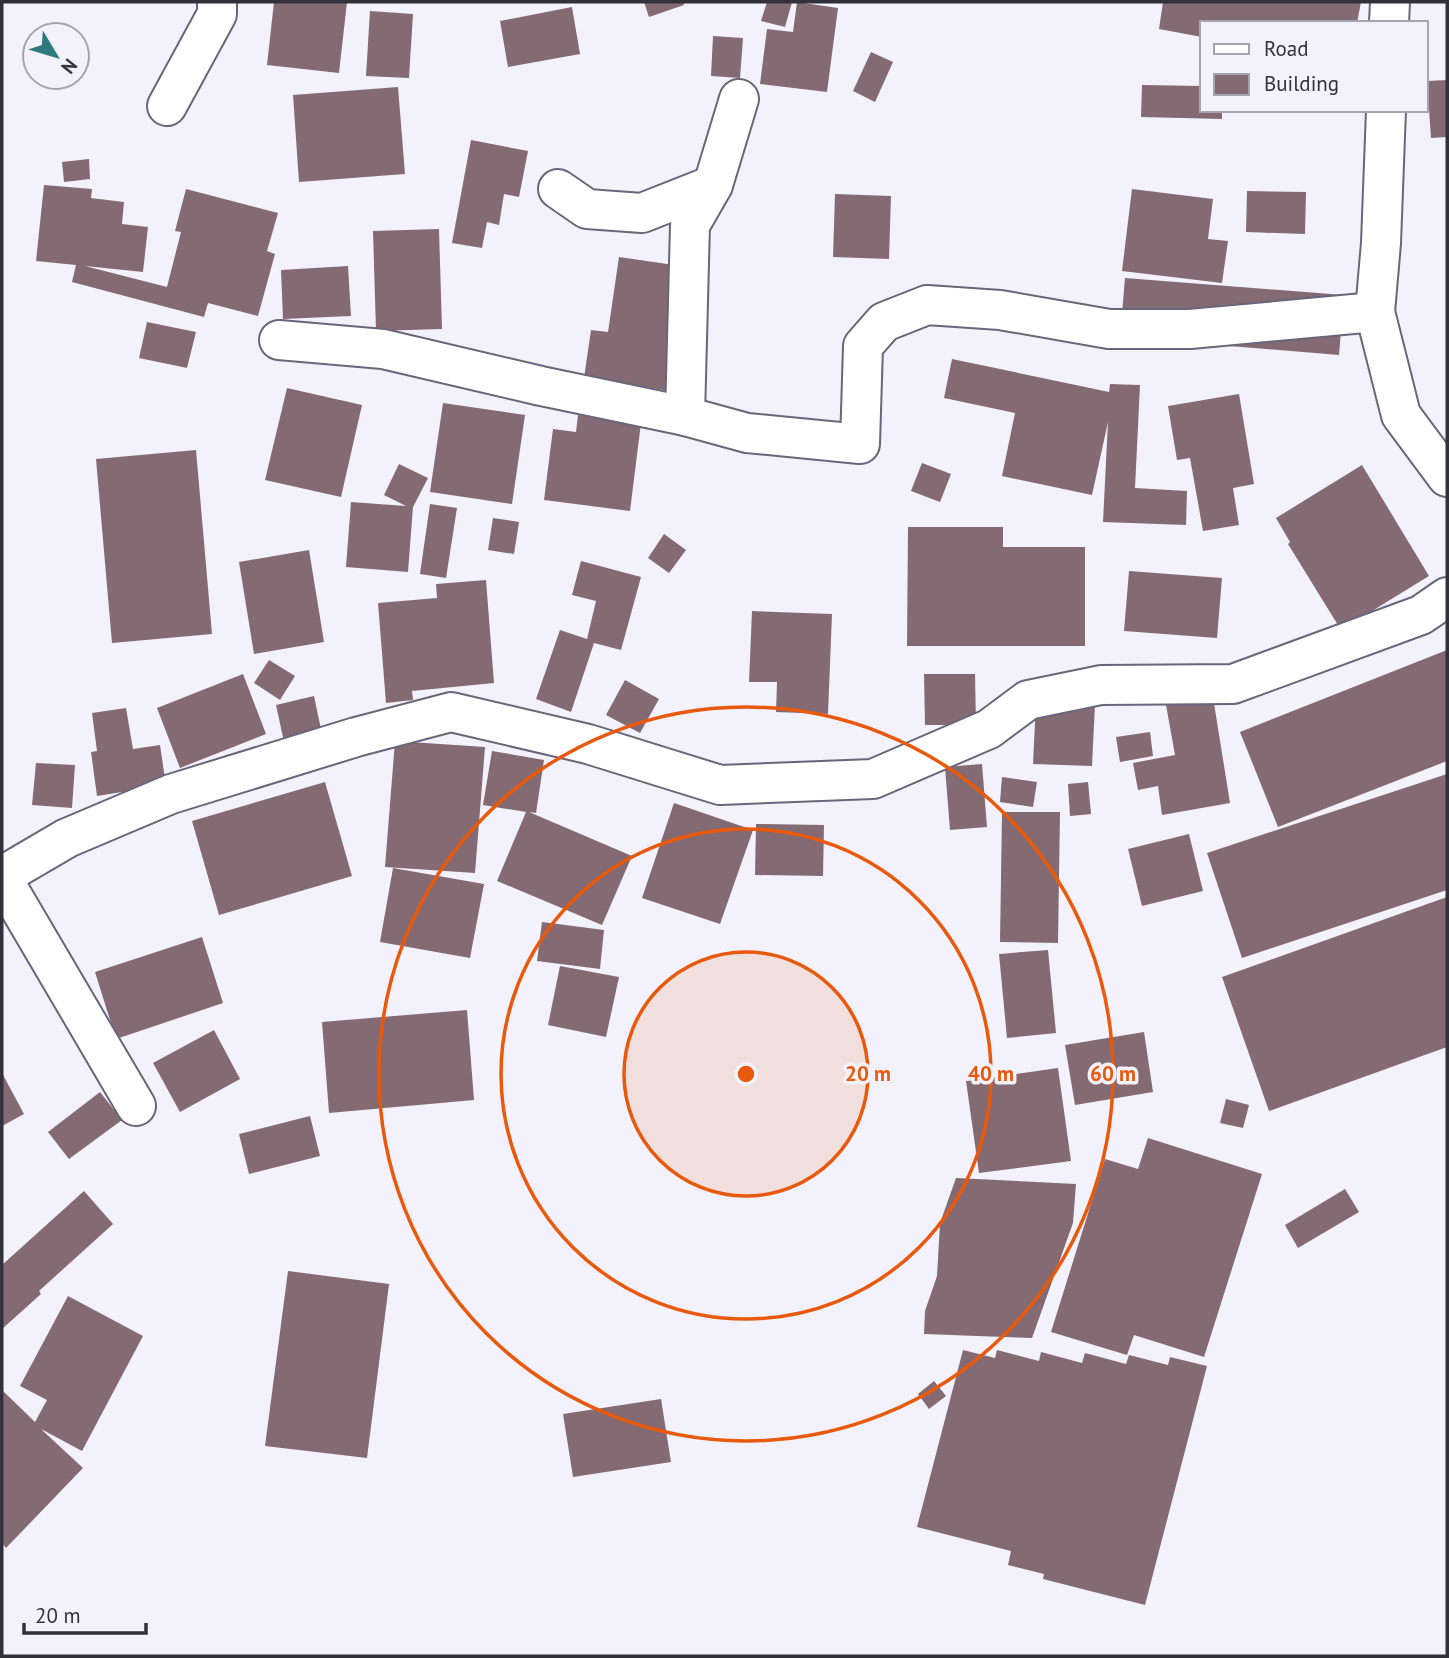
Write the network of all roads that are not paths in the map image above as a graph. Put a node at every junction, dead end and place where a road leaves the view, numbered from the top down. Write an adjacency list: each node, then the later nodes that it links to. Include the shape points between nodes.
1 (216, 2): 5 (street, via 217,14)
2 (1390, 2): 3 (street)
3 (1389, 21)
4 (739, 99): 7 (street)
5 (167, 106)
6 (1386, 112): 9 (street)
7 (713, 185): 8 (street, via 642,213 587,209); 11 (street, via 690,225)
8 (558, 189)
9 (1375, 312): 11 (street, via 1190,329 1109,329 1000,310 927,305 884,322 863,346 860,444 747,433); 12 (street, via 1401,415)
10 (279, 340): 11 (street, via 383,349)
11 (685, 416)
12 (1447, 477)
13 (1447, 597): 14 (street, via 1420,615 1233,684 1101,685 1028,700 989,729 873,779 720,785 588,744 451,712 170,794 66,838)
14 (2, 877): 15 (street)
15 (136, 1106)

